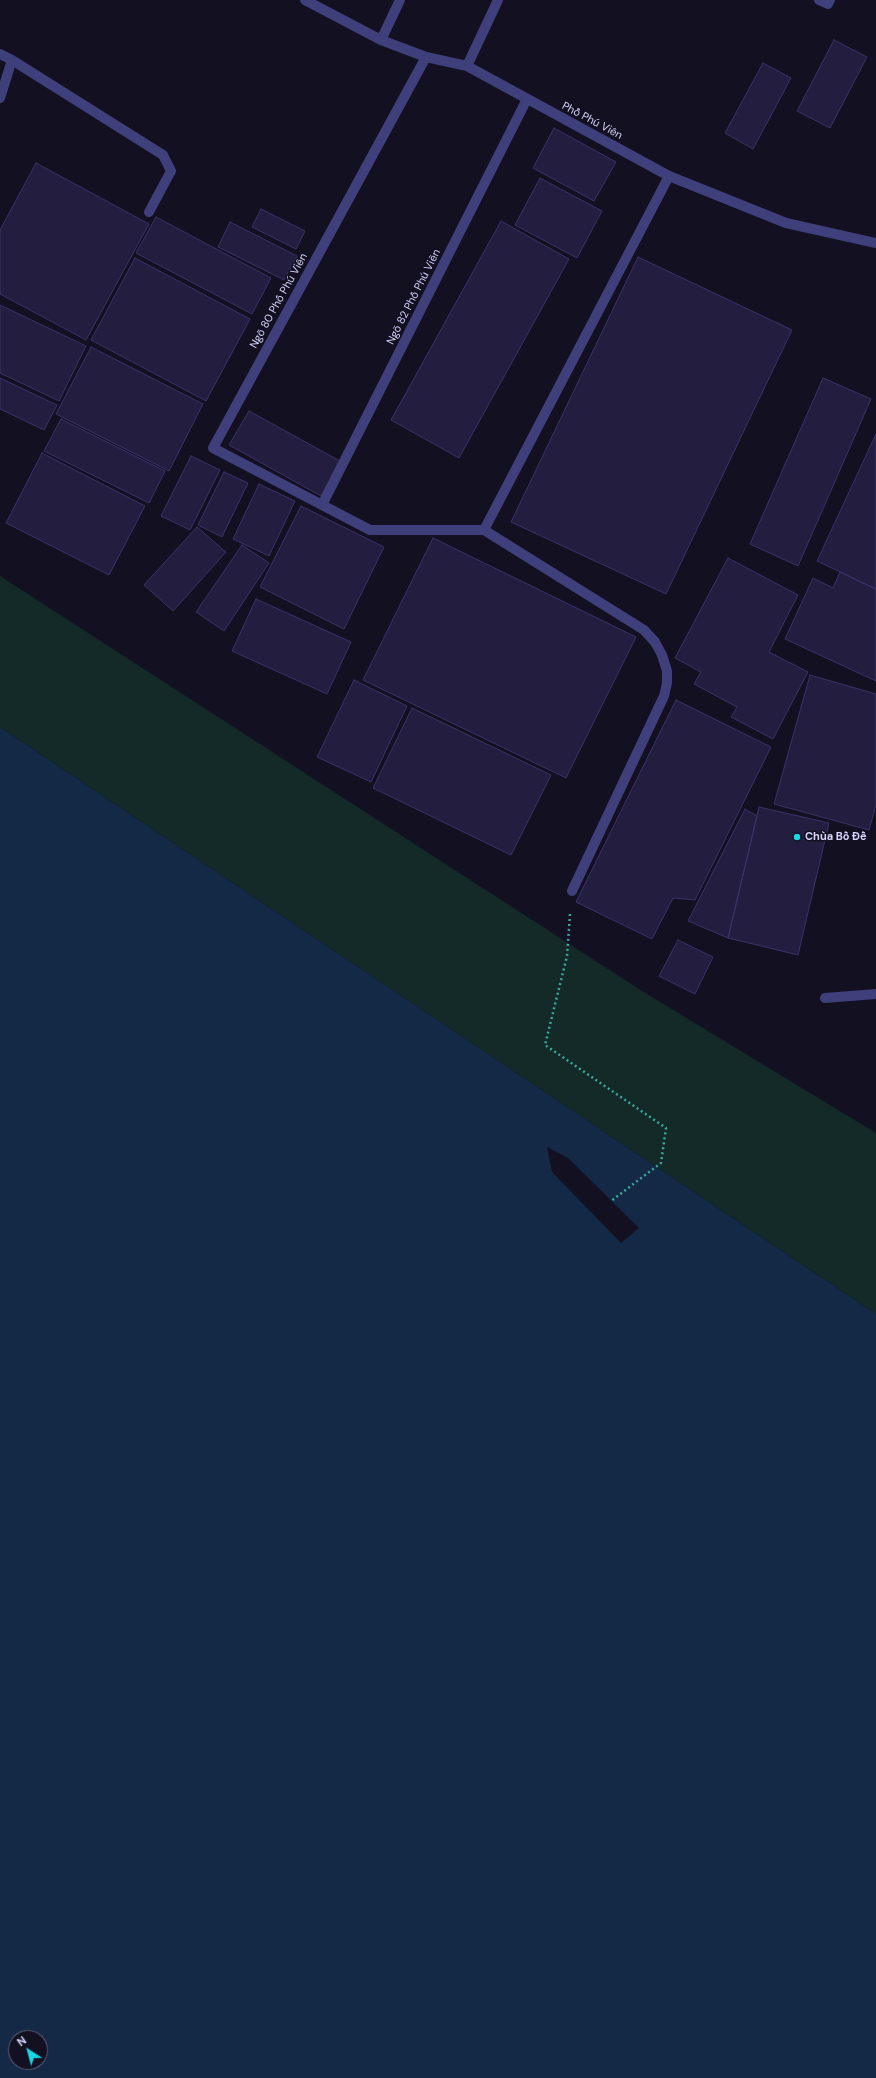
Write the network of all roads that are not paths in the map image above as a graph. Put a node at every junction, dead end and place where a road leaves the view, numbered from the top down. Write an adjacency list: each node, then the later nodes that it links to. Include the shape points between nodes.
1 (305, 0): 6 (street, Phố Phú Viên)
2 (400, 0): 6 (street)
3 (498, 0): 10 (street)
4 (819, 0): 5 (street, via 828,4)
5 (830, 0)
6 (381, 40): 8 (street, Phố Phú Viên)
7 (0, 54): 9 (street)
8 (426, 56): 10 (street, Phố Phú Viên); 16 (street, Ngõ 80 Phố Phú Viên, via 213,448)
9 (12, 60): 11 (street); 14 (street, via 163,155 171,171)
10 (467, 66): 12 (street, Phố Phú Viên)
11 (0, 98)
12 (527, 99): 13 (street, Phố Phú Viên); 16 (street, Ngõ 82 Phố Phú Viên)
13 (669, 176): 15 (street, Phố Phú Viên, via 786,223); 17 (street)
14 (149, 212)
15 (876, 243)
16 (322, 505): 17 (street, via 370,530)
17 (484, 530): 18 (street, via 644,630 655,642 667,671 664,696)
18 (572, 891)
19 (876, 994): 20 (street)
20 (825, 998)

